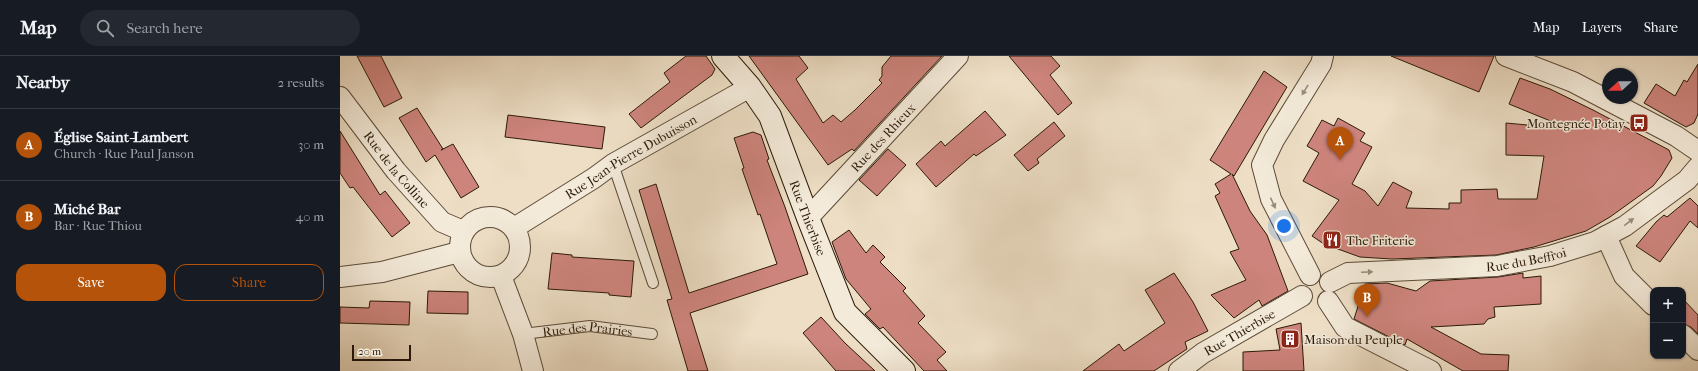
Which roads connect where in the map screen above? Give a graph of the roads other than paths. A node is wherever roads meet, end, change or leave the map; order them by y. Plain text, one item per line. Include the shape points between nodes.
1 (723, 56) edge
2 (958, 56) edge
3 (1323, 56) edge
4 (1506, 56) edge
5 (750, 87) junction
6 (340, 97) edge
7 (1695, 162) edge
8 (613, 164) junction
9 (808, 218) junction
10 (514, 228) junction
11 (463, 231) junction
12 (1606, 236) junction
13 (459, 252) junction
14 (1310, 275) junction
15 (501, 276) junction
16 (340, 277) edge
17 (1330, 282) junction
18 (653, 283) dead end
19 (1302, 296) junction
20 (1328, 301) junction
21 (1650, 302) edge
22 (523, 334) junction
23 (652, 334) dead end
24 (1686, 338) edge
25 (1698, 350) edge
26 (533, 371) edge
27 (904, 371) edge
28 (1179, 371) edge
29 (1432, 371) edge

1 - 5 street, Rue Thierbise
2 - 9 street, Rue des Rhieux
3 -> 14 street via 1321,64 1274,140 1262,165 1271,199
4 - 7 street via 1573,82 1676,136
5 - 8 street, Rue Jean-Pierre Dubuisson
5 - 9 street, Rue Thierbise via 770,116
6 - 11 street, Rue de la Colline via 396,171 442,222
12 -> 7 street, Rue du Beffroi via 1625,226
8 - 10 street, Rue Jean-Pierre Dubuisson
8 - 18 lane
9 - 27 street, Rue Thierbise via 845,312
10 - 11 street via 498,217 478,218
10 - 15 street via 521,246 516,264
11 - 13 street via 459,241
17 -> 12 street, Rue du Beffroi via 1348,273 1497,266 1550,256
12 - 21 street via 1624,276
13 - 15 street via 467,268 483,277
13 - 16 street via 382,272
14 - 17 street via 1324,275
14 - 19 street via 1302,283
15 - 22 street, Rue des Prairies
17 - 20 street via 1333,292
19 - 20 street via 1312,305 1318,306
19 - 28 street, Rue Thierbise via 1203,353
20 - 29 street via 1345,327
22 - 23 lane, Rue des Prairies via 590,326
22 - 26 street, Rue des Prairies
24 - 25 street

